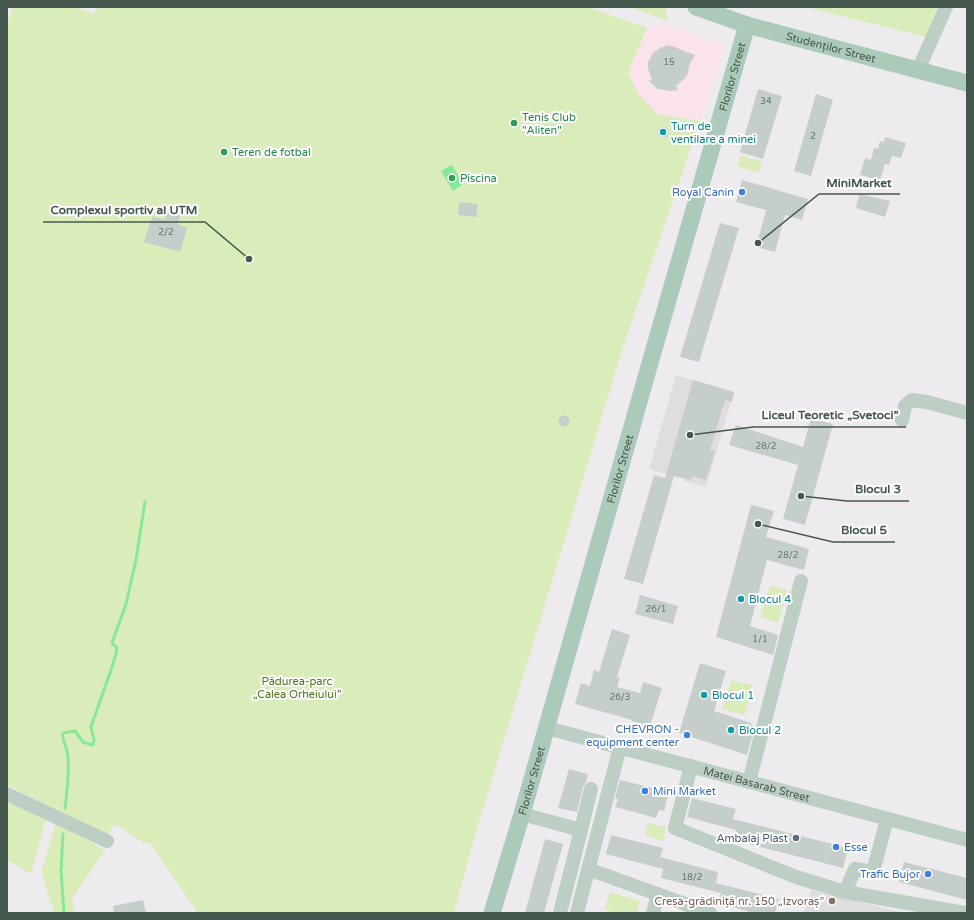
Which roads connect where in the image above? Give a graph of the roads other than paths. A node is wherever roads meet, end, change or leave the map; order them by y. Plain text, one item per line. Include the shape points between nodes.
1 (696, 7) edge
2 (946, 7) edge
3 (747, 25) junction
4 (918, 70) junction
5 (967, 83) edge
6 (967, 413) edge
7 (902, 420) dead end
8 (801, 581) dead end
9 (547, 728) junction
10 (620, 747) junction
11 (691, 766) junction
12 (749, 782) junction
13 (592, 789) dead end
14 (7, 794) edge
15 (522, 814) junction
16 (887, 819) junction
17 (581, 830) junction
18 (967, 840) edge
19 (107, 841) dead end
20 (588, 868) junction
21 (845, 892) junction
22 (658, 894) junction
23 (492, 913) edge
24 (560, 913) edge
25 (577, 913) edge
26 (653, 913) edge
27 (710, 913) edge
28 (965, 913) edge

1 - 3 main road, Studenților Street
2 - 4 street
3 - 4 main road, Studenților Street
3 - 9 main road, Florilor Street
4 - 5 main road, Studenților Street
6 - 7 street via 912,400 905,406
8 - 12 street
9 - 10 street, Matei Basarab Street
9 - 15 main road, Florilor Street
10 - 11 street, Matei Basarab Street
10 - 20 street
11 - 12 street, Matei Basarab Street
11 - 21 street via 675,828 796,876
12 - 16 street, Matei Basarab Street
13 - 17 street
14 - 19 street
15 - 17 street
15 - 23 main road, Florilor Street
16 - 18 street, Matei Basarab Street
16 - 21 street via 873,872 855,869
17 - 24 street
20 - 22 street
20 - 25 street
21 - 28 street
22 - 26 street
22 - 27 street

